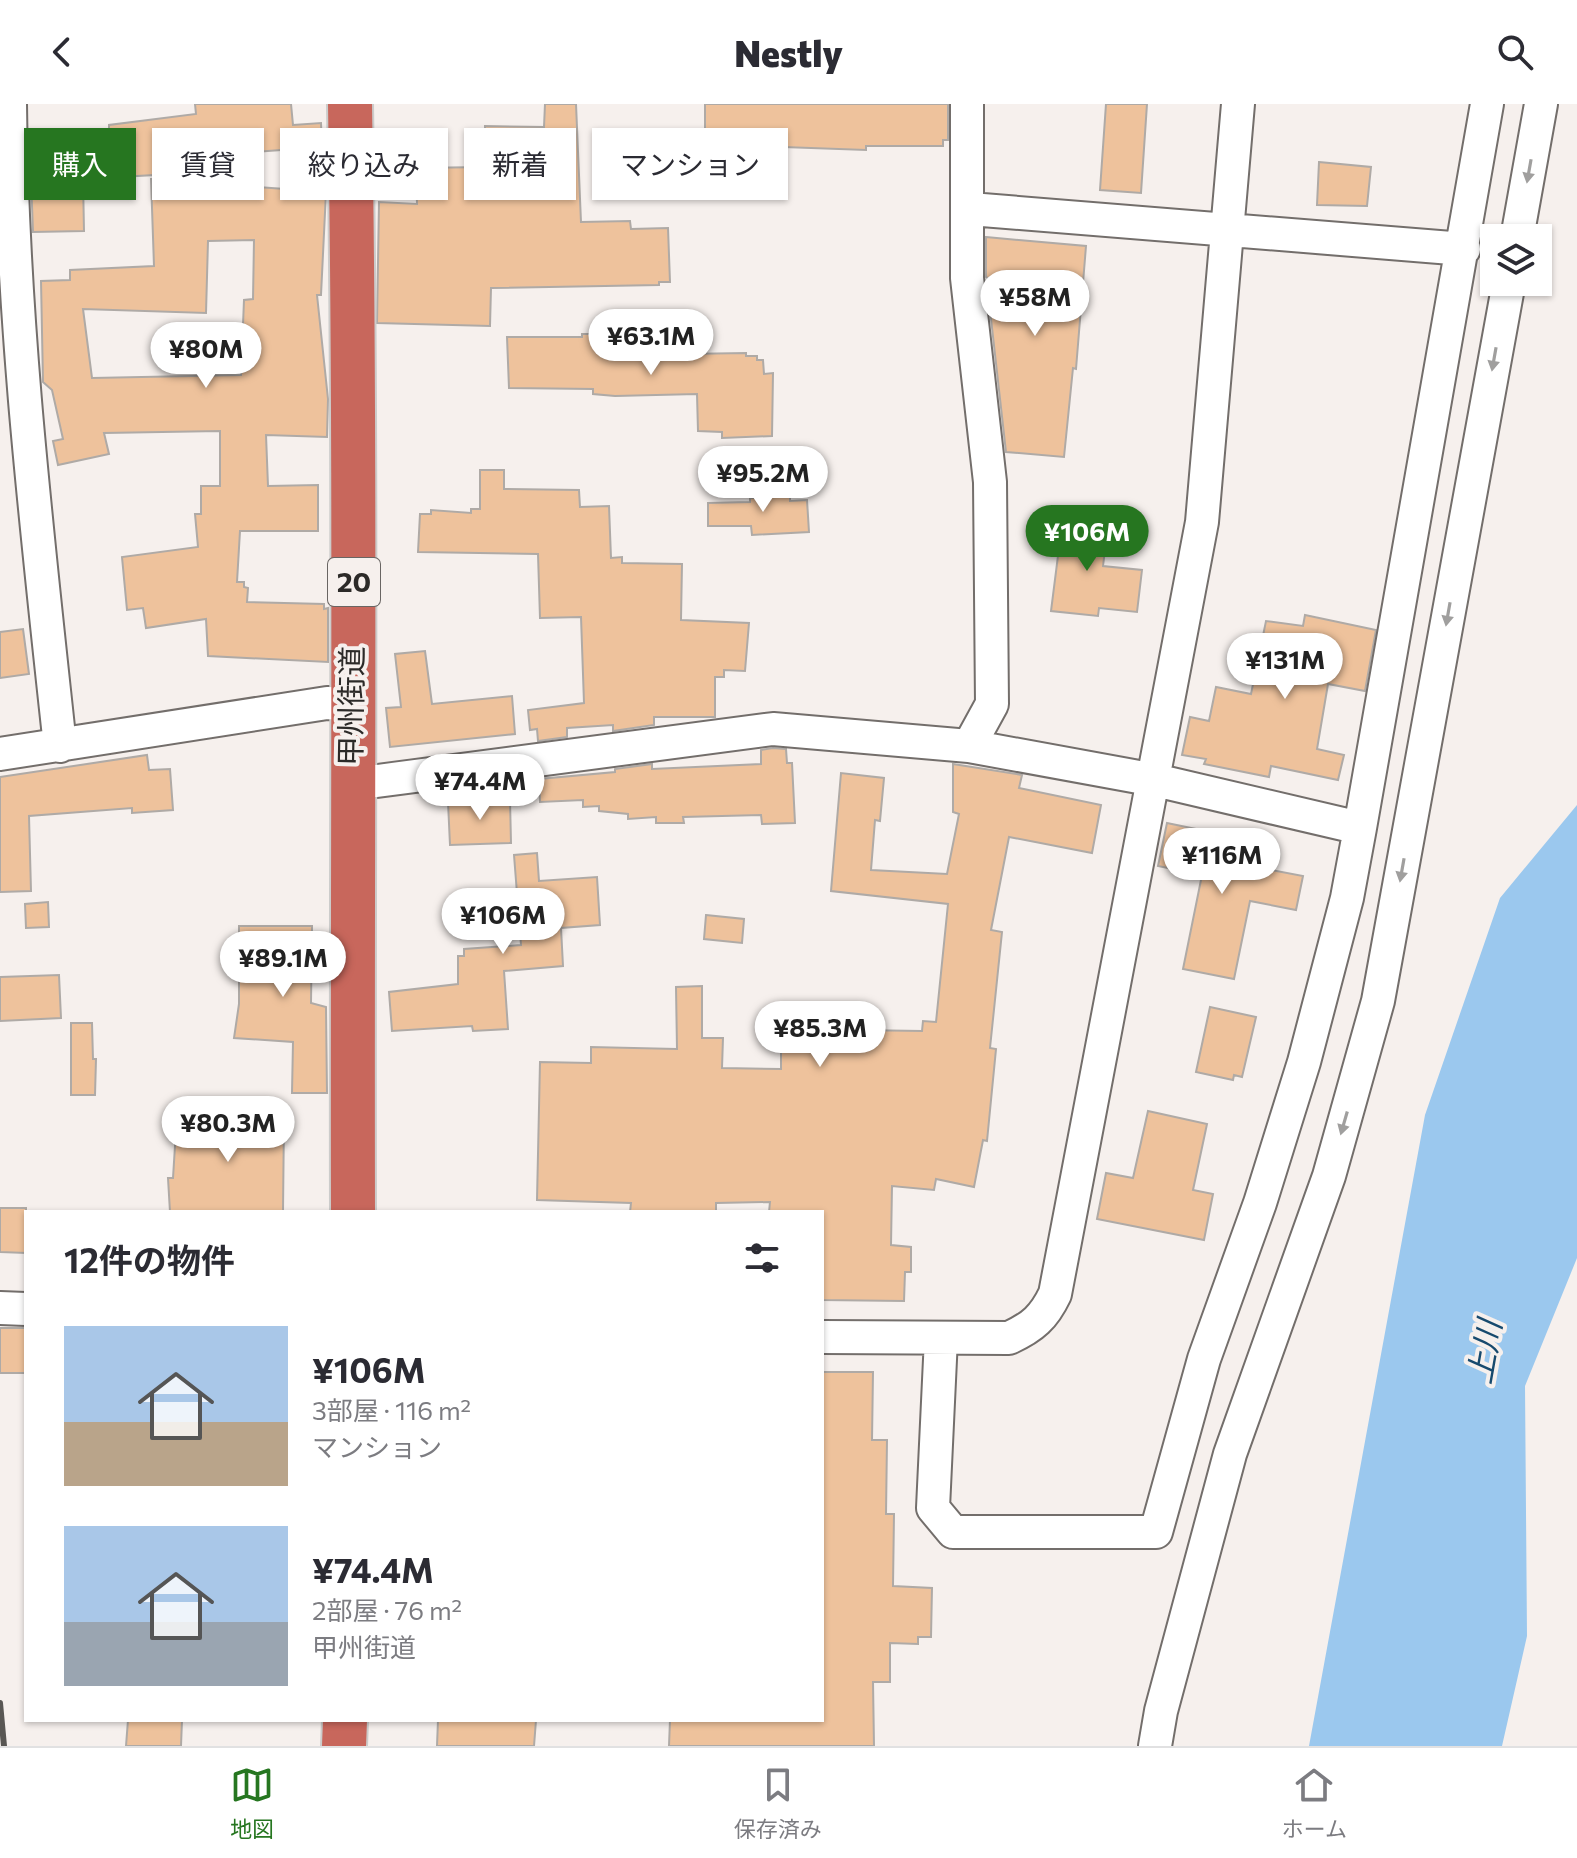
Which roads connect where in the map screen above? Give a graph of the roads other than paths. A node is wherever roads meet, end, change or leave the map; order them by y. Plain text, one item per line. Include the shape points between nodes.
1 (10, 104) edge
2 (350, 104) edge
3 (967, 104) edge
4 (1238, 104) edge
5 (1487, 104) edge
6 (1541, 104) edge
7 (970, 209) junction
8 (5, 220) edge
9 (1520, 224) edge
10 (1228, 232) junction
11 (1464, 249) junction
12 (1506, 296) edge
13 (351, 704) junction
14 (60, 746) junction
15 (969, 746) junction
16 (0, 754) edge
17 (1155, 780) junction
18 (351, 781) junction
19 (1360, 828) junction
20 (353, 1210) edge
21 (0, 1308) edge
22 (24, 1309) edge
23 (824, 1337) edge
24 (941, 1338) junction
25 (345, 1722) edge
26 (344, 1746) edge
27 (1155, 1746) edge

1 - 8 street
2 - 13 highway, 甲州街道 / 20 via 356,405
3 - 7 street
4 - 10 street
5 - 11 street
6 -> 9 street
7 - 10 street
7 - 15 street via 967,278 990,482 992,704
8 - 14 street
10 - 11 street
10 - 17 street via 1202,522
11 - 19 street
12 -> 27 street via 1378,1001 1329,1176 1230,1454
13 - 14 street via 327,703
13 - 18 highway, 甲州街道 / 20
14 - 16 street
15 - 17 street
15 - 18 street via 773,729
17 - 19 street
17 - 24 street via 1055,1294 1033,1327 1009,1338
18 - 20 highway, 甲州街道 / 20
19 - 24 street via 1304,1062 1204,1359 1156,1532 953,1532 933,1508
21 - 22 street
23 - 24 street
25 - 26 highway

